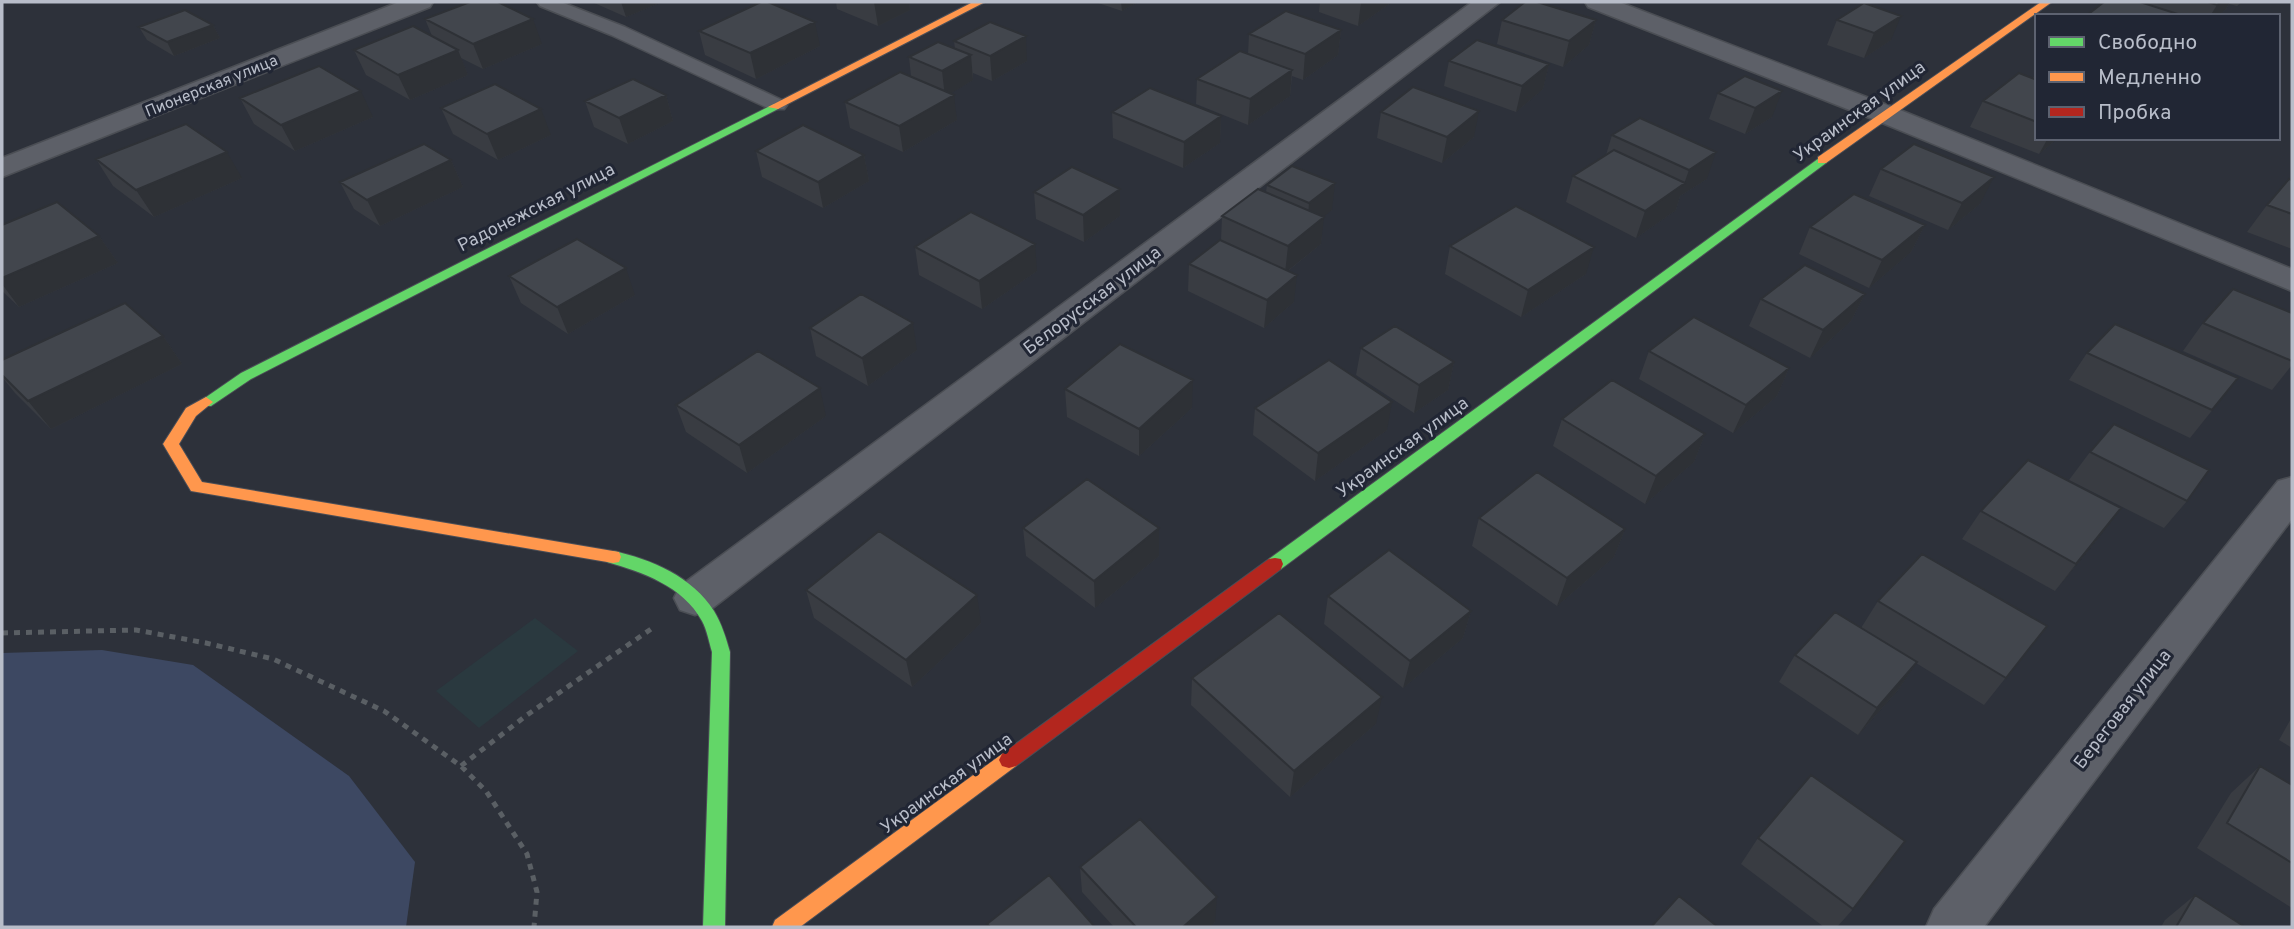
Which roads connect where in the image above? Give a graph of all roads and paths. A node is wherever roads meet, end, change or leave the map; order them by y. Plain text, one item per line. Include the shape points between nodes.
1 (421, 2) edge
2 (546, 2) edge
3 (980, 2) edge
4 (1488, 2) edge
5 (1597, 2) edge
6 (2047, 2) edge
7 (777, 105) junction
8 (1885, 114) junction
9 (2, 168) edge
10 (2292, 281) edge
11 (2292, 491) edge
12 (695, 598) junction
13 (2, 633) edge
14 (461, 766) junction
15 (534, 927) edge
16 (714, 927) edge
17 (783, 927) edge
18 (1952, 927) edge

1 - 9 street, Пионерская улица
2 - 7 lane
3 - 7 street, Радонежская улица
4 - 12 street, Белорусская улица
5 - 8 street
6 - 8 street, Украинская улица
7 - 12 street, Радонежская улица via 246,376 191,412 171,444 197,487 619,558 660,575
8 - 10 street
8 - 17 street, Украинская улица
11 - 18 street, Береговая улица
12 - 14 path
12 - 16 street via 709,617 721,652
13 - 14 path via 136,630 273,659 384,711
14 - 15 path via 486,792 527,854 537,892

